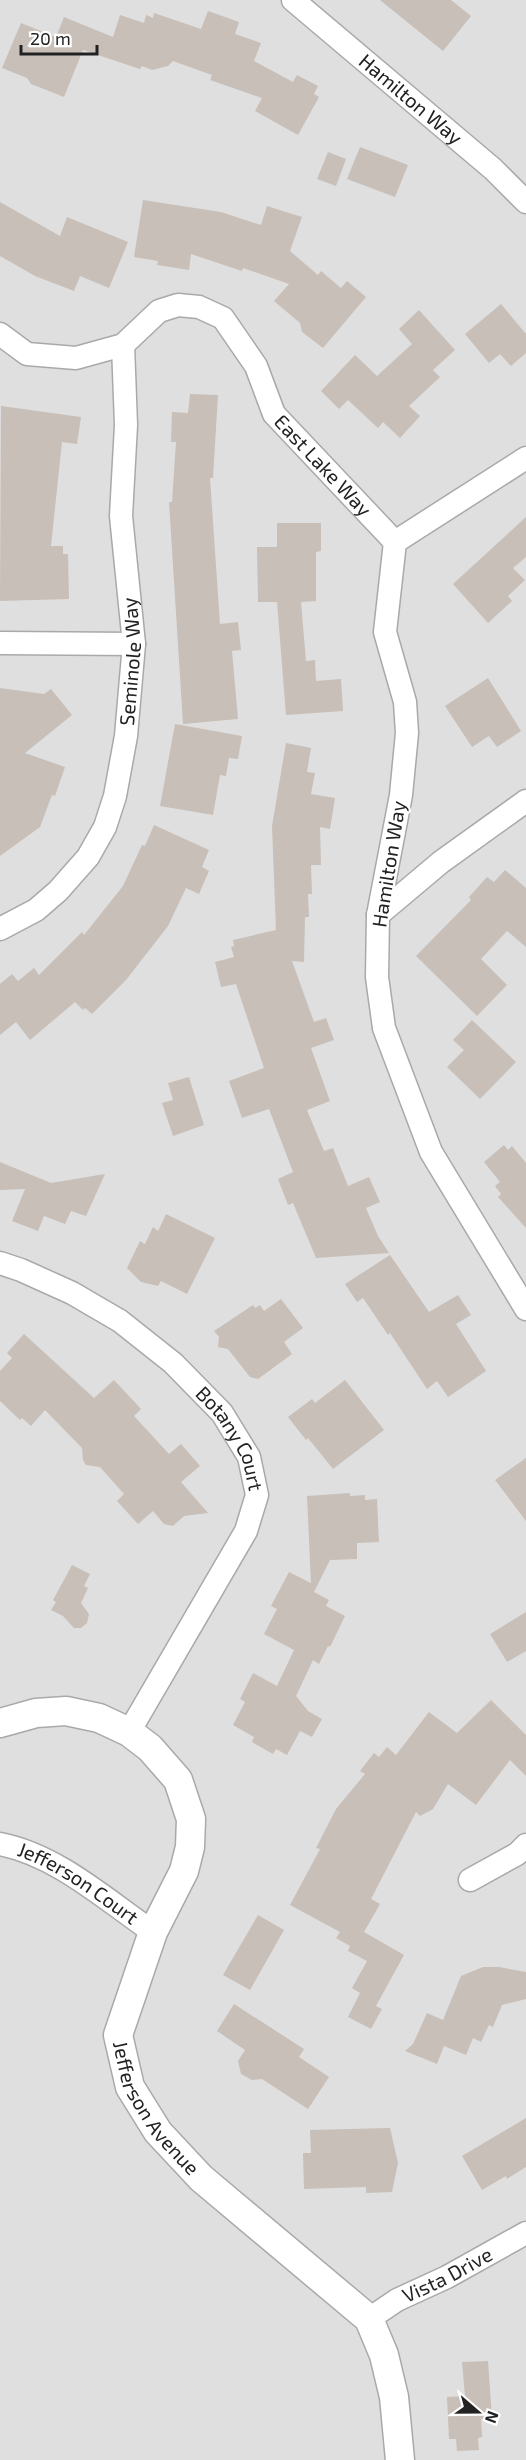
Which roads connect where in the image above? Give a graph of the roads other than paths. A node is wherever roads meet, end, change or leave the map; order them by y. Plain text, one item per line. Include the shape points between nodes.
1 (293, 0) edge
2 (526, 202) edge
3 (0, 334) edge
4 (123, 345) junction
5 (526, 458) edge
6 (395, 542) junction
7 (0, 643) edge
8 (134, 644) junction
9 (526, 801) edge
10 (378, 915) junction
11 (0, 929) edge
12 (0, 1263) edge
13 (526, 1309) edge
14 (0, 1723) edge
15 (129, 1732) junction
16 (0, 1844) edge
17 (526, 1845) edge
18 (470, 1880) dead end
19 (153, 1932) junction
20 (526, 2234) edge
21 (369, 2319) junction
22 (400, 2460) edge

1 - 2 street, Hamilton Way via 493,169
3 - 4 street, East Lake Way via 27,354 76,358
4 - 6 street, East Lake Way via 159,311 178,305 199,307 222,318 256,366 274,414
4 - 8 street, Seminole Way via 126,425 121,516
5 - 6 street
6 - 10 street, Hamilton Way via 385,632 405,702 407,733 401,795
7 - 8 street
8 - 11 street, Seminole Way via 126,736 105,827 88,857 58,891 36,910
9 - 10 street via 441,862
10 - 13 street, Hamilton Way via 377,977 384,1028 431,1152
12 - 15 street, Botany Court via 72,1293 120,1321 173,1363 222,1413 249,1457 257,1495 246,1531
14 - 15 street, Jefferson Avenue via 36,1713 66,1711 99,1718
15 - 19 street, Jefferson Avenue via 150,1748 178,1780 191,1819 184,1870
16 - 19 street, Jefferson Court via 17,1848 71,1875
17 - 18 street
19 - 21 street, Jefferson Avenue via 118,2035 130,2087 158,2132 201,2178
20 - 21 street, Vista Drive via 397,2300
21 - 22 street, Jefferson Avenue via 384,2355 394,2397

